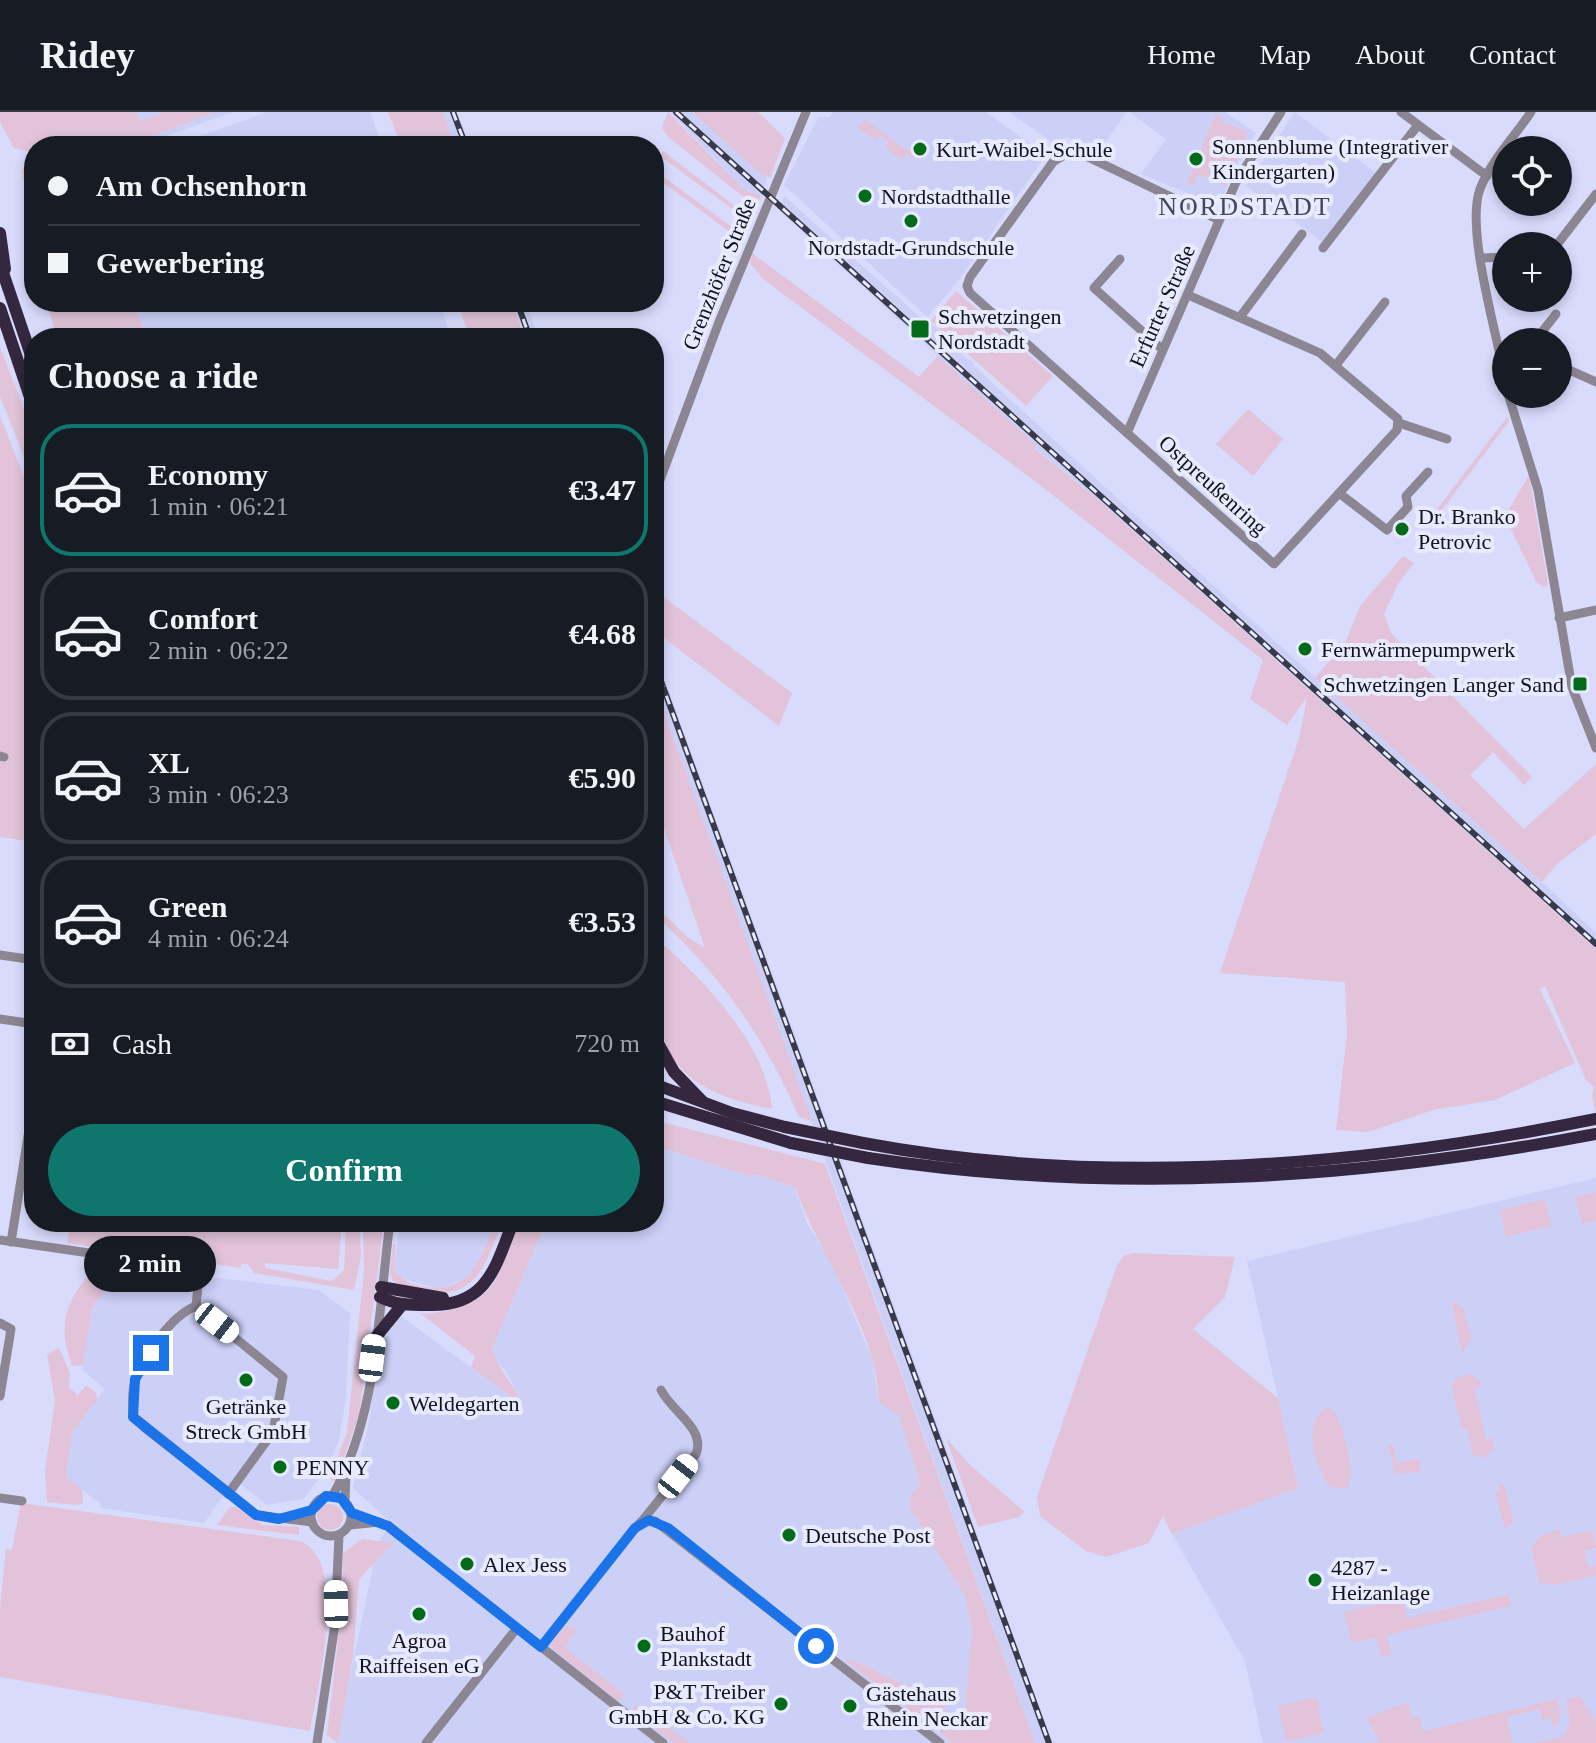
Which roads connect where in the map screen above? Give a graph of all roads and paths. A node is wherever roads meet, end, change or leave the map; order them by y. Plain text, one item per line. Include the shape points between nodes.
1 (806, 112) edge
2 (1281, 112) edge
3 (1401, 112) edge
4 (1531, 112) edge
5 (1418, 125) junction
6 (1487, 176) junction
7 (1596, 194) edge
8 (1219, 220) junction
9 (1567, 232) edge
10 (0, 233) edge
11 (1302, 234) dead end
12 (1323, 248) dead end
13 (1482, 258) junction
14 (1492, 258) edge
15 (1120, 259) dead end
16 (0, 264) edge
17 (6, 280) junction
18 (1188, 295) junction
19 (1385, 302) dead end
20 (0, 308) edge
21 (1556, 314) dead end
22 (1240, 317) junction
23 (1495, 328) edge
24 (1545, 328) edge
25 (24, 334) edge
26 (1162, 349) junction
27 (1336, 365) junction
28 (1572, 371) edge
29 (24, 379) edge
30 (1596, 382) edge
31 (1512, 408) edge
32 (1399, 423) junction
33 (1127, 433) junction
34 (1447, 439) dead end
35 (664, 469) edge
36 (1428, 472) dead end
37 (1339, 493) junction
38 (1596, 610) edge
39 (1559, 618) junction
40 (1596, 748) edge
41 (0, 955) edge
42 (24, 959) edge
43 (0, 1019) edge
44 (24, 1023) edge
45 (664, 1054) edge
46 (664, 1088) edge
47 (704, 1103) junction
48 (664, 1105) edge
49 (1596, 1119) edge
50 (1596, 1134) edge
51 (24, 1161) edge
52 (389, 1232) edge
53 (506, 1232) edge
54 (508, 1232) edge
55 (0, 1240) edge
56 (11, 1242) junction
57 (380, 1292) junction
58 (402, 1305) junction
59 (196, 1306) junction
60 (0, 1323) edge
61 (375, 1338) junction
62 (661, 1390) dead end
63 (0, 1396) edge
64 (346, 1473) junction
65 (228, 1494) junction
66 (333, 1495) junction
67 (0, 1498) edge
68 (345, 1500) junction
69 (22, 1501) dead end
70 (312, 1510) junction
71 (352, 1513) junction
72 (279, 1519) junction
73 (642, 1521) junction
74 (312, 1522) junction
75 (379, 1522) junction
76 (350, 1525) junction
77 (339, 1535) junction
78 (327, 1536) junction
79 (335, 1565) junction
80 (517, 1628) junction
81 (541, 1647) junction
82 (317, 1743) edge
83 (426, 1743) edge
84 (663, 1743) edge
85 (940, 1743) edge

1 - 35 street, Grenzhöfer Straße
2 - 8 street, Erfurter Straße via 1248,159
3 - 5 street
4 - 6 street
5 - 6 street
5 - 12 street
6 - 13 street via 1476,205
7 - 9 street
8 - 18 street, Erfurter Straße
8 - 33 street via 1088,157 1068,153 1053,162 968,280 970,293
10 - 17 highway
11 - 22 street
13 - 14 street
13 - 23 street
15 - 26 street via 1094,288
16 - 17 highway
17 - 25 highway
18 - 22 street
18 - 26 street, Erfurter Straße
19 - 27 street
20 - 29 highway
21 - 24 street
22 - 27 street
26 - 33 street, Erfurter Straße
27 - 32 street
28 - 30 street
31 - 39 street via 1538,490
32 - 34 street
32 - 37 street, Ostpreußenring
33 - 37 street, Ostpreußenring via 1274,564
36 - 37 street via 1406,496 1408,507 1387,530
38 - 39 street
39 - 40 street via 1572,687
41 - 42 street
43 - 44 street
45 - 47 highway
46 - 47 highway
47 - 49 highway, bridge via 863,1143 1011,1160 1205,1166 1403,1151
48 - 50 highway, bridge via 791,1143 868,1158 1057,1177 1253,1178 1431,1162
51 - 56 street
52 - 57 street
53 - 57 highway via 485,1275 467,1292 440,1298
54 - 58 highway via 495,1268 477,1292 455,1304
55 - 56 street
56 - 59 street via 185,1267 199,1276
57 - 58 highway
57 - 61 street
58 - 61 highway
59 - 65 street via 283,1377 273,1432
59 - 65 street via 184,1311 135,1379 133,1417
60 - 63 street via 11,1329
61 - 64 street via 361,1431
62 - 73 street via 671,1409 698,1433 700,1443
64 - 66 street
64 - 68 street
65 - 72 street via 256,1515
66 - 68 street
66 - 70 street via 320,1499
67 - 69 street
68 - 71 street
70 - 72 street
70 - 74 street
71 - 75 street
71 - 76 street
72 - 74 street
73 - 81 street
73 - 85 street via 668,1528
74 - 78 street
75 - 76 street
75 - 80 street
76 - 77 street
77 - 78 street
77 - 79 street
78 - 79 street
79 - 82 street via 335,1624
80 - 81 street
80 - 83 street
81 - 84 street

